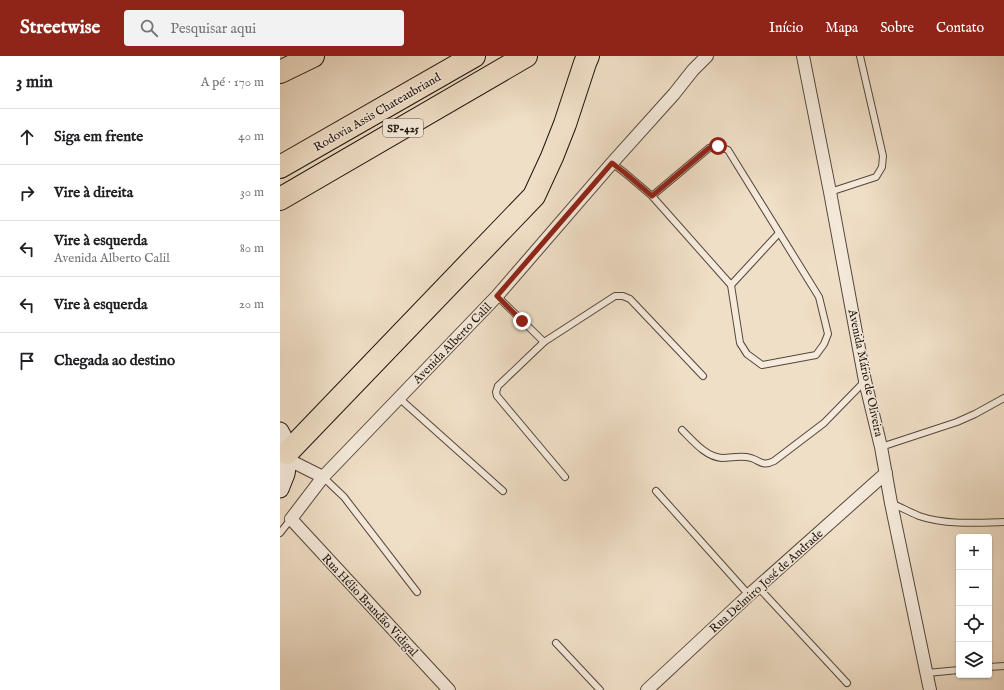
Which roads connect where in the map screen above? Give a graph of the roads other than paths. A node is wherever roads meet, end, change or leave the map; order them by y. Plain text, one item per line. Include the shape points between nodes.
1 (313, 56) edge
2 (474, 56) edge
3 (526, 56) edge
4 (588, 56) edge
5 (707, 56) edge
6 (803, 56) edge
7 (860, 56) edge
8 (280, 72) edge
9 (612, 163) junction
10 (280, 167) edge
11 (830, 192) junction
12 (652, 196) junction
13 (280, 199) edge
14 (779, 233) junction
15 (731, 285) junction
16 (497, 296) junction
17 (544, 342) junction
18 (703, 376) dead end
19 (865, 381) junction
20 (399, 398) junction
21 (1004, 398) edge
22 (682, 430) dead end
23 (280, 431) edge
24 (881, 447) junction
25 (287, 456) junction
26 (886, 472) junction
27 (323, 477) junction
28 (565, 477) dead end
29 (280, 489) edge
30 (503, 491) dead end
31 (656, 491) dead end
32 (891, 503) junction
33 (291, 519) junction
34 (1004, 522) edge
35 (280, 533) edge
36 (758, 587) junction
37 (417, 592) dead end
38 (748, 595) junction
39 (556, 643) dead end
40 (1004, 666) edge
41 (992, 667) edge
42 (956, 670) edge
43 (927, 673) junction
44 (847, 683) dead end
45 (449, 690) edge
46 (600, 690) edge
47 (647, 690) edge
48 (930, 690) edge

1 - 8 highway
2 - 10 highway, Rodovia Assis Chateaubriand / SP-425
3 - 13 highway, SP-425
4 - 25 highway via 555,151 534,196
5 - 9 street, Avenida Alberto Calil
6 - 11 street, Avenida Mário de Oliveira
7 - 11 lane via 883,156 882,167 876,177
9 - 12 lane
9 - 16 street, Avenida Alberto Calil
11 - 19 street, Avenida Mário de Oliveira
12 - 14 lane via 709,148 718,146 728,150
12 - 15 lane
14 - 15 lane
14 - 15 lane via 819,298 828,334 816,355 762,364 747,354 740,344
16 - 17 lane
16 - 20 street, Avenida Alberto Calil
17 - 18 lane via 615,296 623,296 630,299
17 - 28 lane via 498,386 496,392
19 - 22 lane via 824,423 769,464 751,458 714,457
19 - 24 street, Avenida Mário de Oliveira
20 - 27 street, Avenida Alberto Calil
20 - 30 lane
21 - 24 lane via 957,422
23 - 25 main road
24 - 26 street, Avenida Mário de Oliveira
25 - 27 street
25 - 29 main road via 286,473
26 - 32 street, Avenida Mário de Oliveira
26 - 36 street, Rua Delmiro José de Andrade
27 - 33 street, Avenida Alberto Calil
27 - 37 lane via 344,496
31 - 38 lane
32 - 34 lane via 919,516 936,520
32 - 43 street, Avenida Mário de Oliveira
33 - 35 lane
33 - 45 street, Rua Hélio Brandão Vidigal
36 - 38 street, Rua Delmiro José de Andrade
36 - 44 lane
38 - 47 street, Rua Delmiro José de Andrade
39 - 46 lane
40 - 41 lane
42 - 43 lane
43 - 48 street, Avenida Mário de Oliveira

